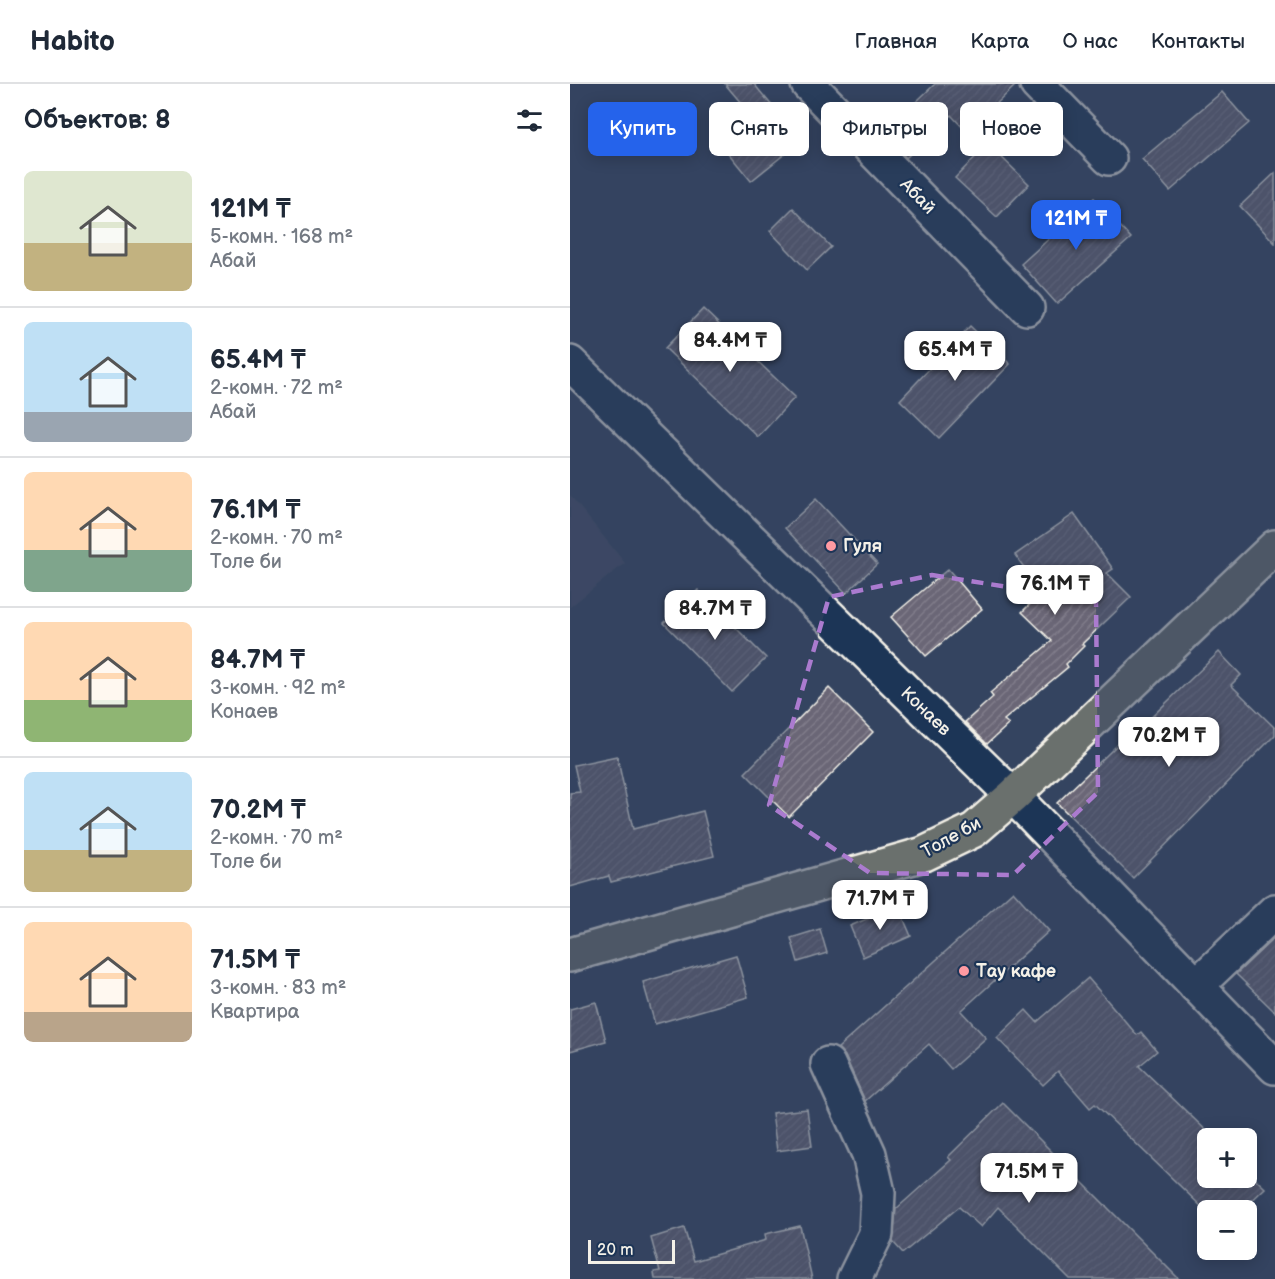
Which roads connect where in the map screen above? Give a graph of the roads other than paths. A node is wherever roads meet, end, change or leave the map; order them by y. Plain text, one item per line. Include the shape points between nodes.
1 (808, 84) edge
2 (1037, 84) edge
3 (1109, 158) dead end
4 (1027, 308) dead end
5 (570, 363) edge
6 (1275, 547) edge
7 (1012, 796) junction
8 (1275, 911) edge
9 (570, 955) edge
10 (1196, 986) junction
11 (828, 1064) dead end
12 (1275, 1067) edge
13 (854, 1279) edge

1 - 4 street, Абай
2 - 3 street
5 - 7 street, Конаев
6 - 7 main road, Толе би
7 - 9 main road, Толе би via 974,830 924,854
7 - 10 street, Конаев
8 - 10 street
10 - 12 street, Конаев
11 - 13 street via 869,1154 878,1194 876,1234

